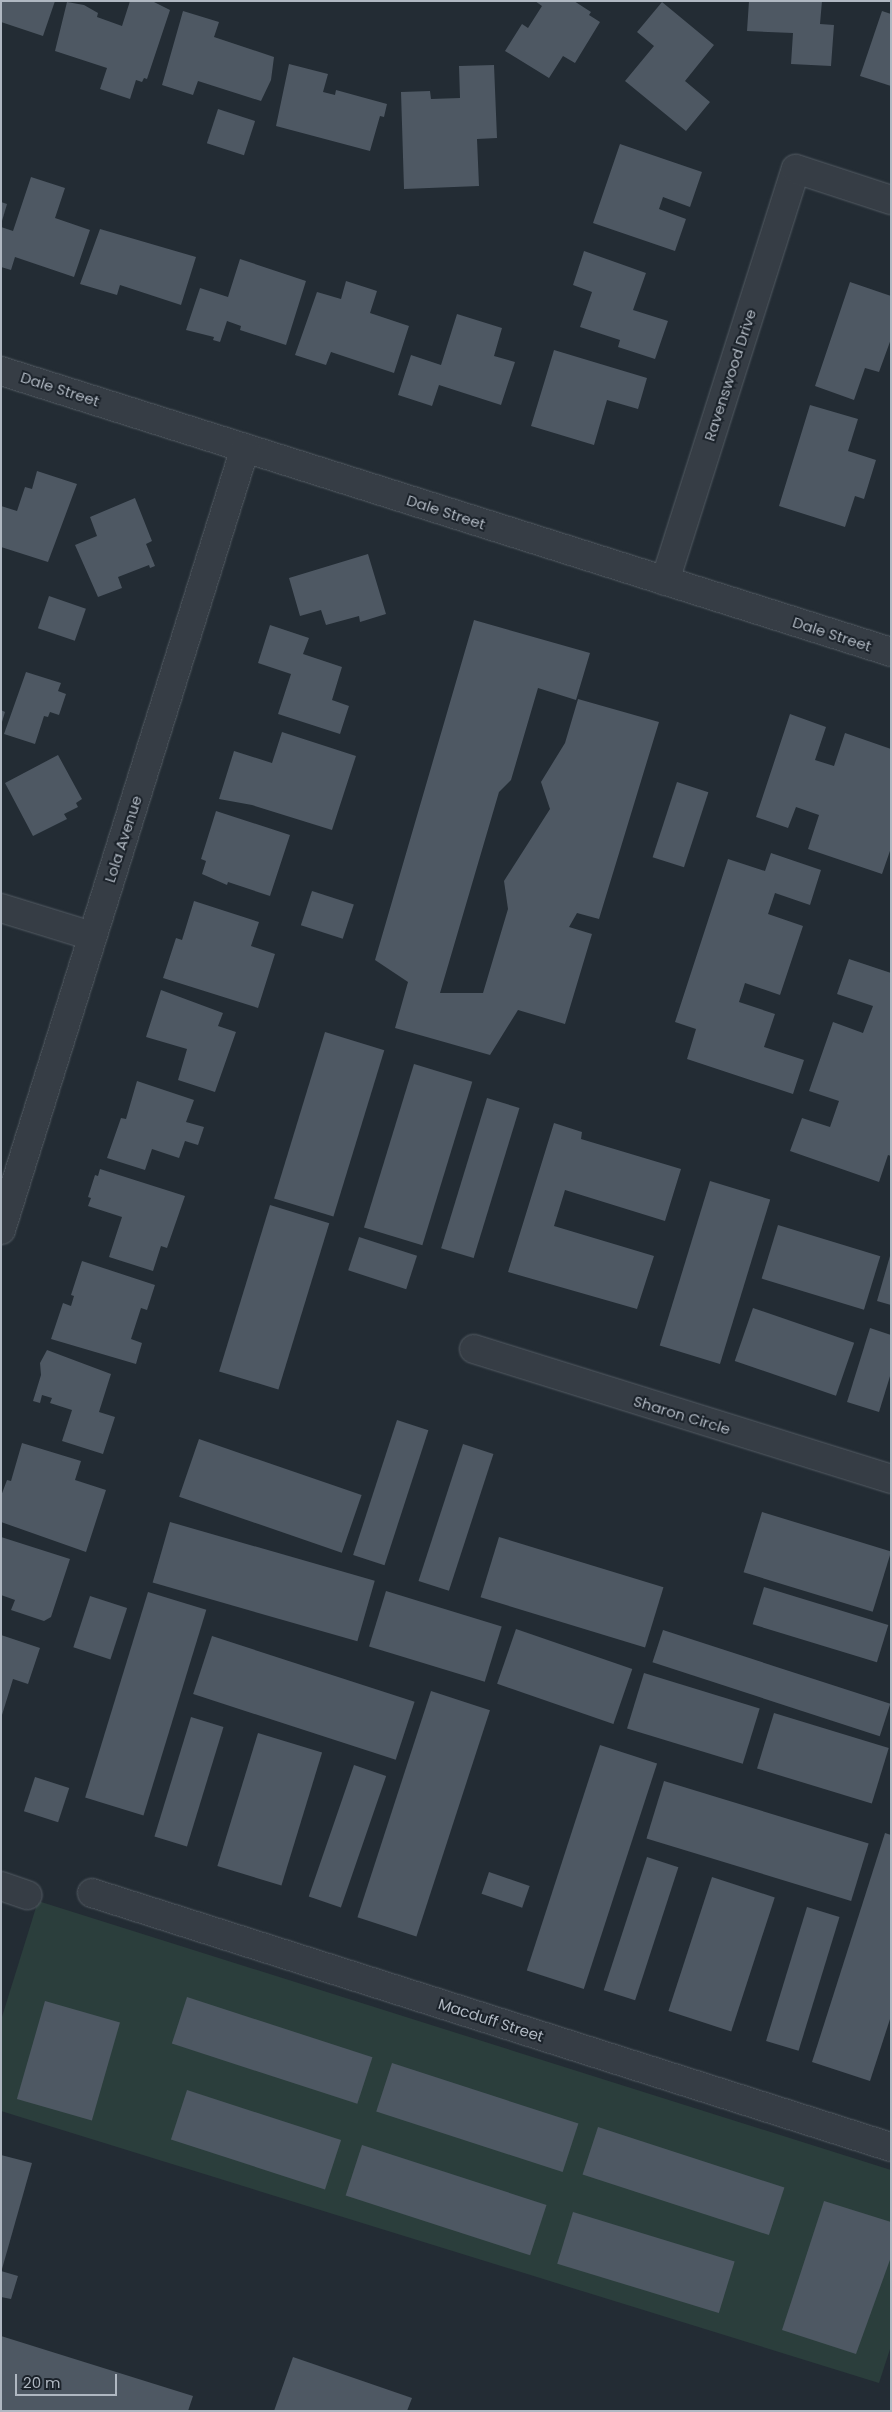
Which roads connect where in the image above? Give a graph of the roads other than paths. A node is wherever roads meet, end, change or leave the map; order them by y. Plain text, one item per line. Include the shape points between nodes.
1 (891, 200) edge
2 (1, 371) edge
3 (245, 448) junction
4 (665, 581) junction
5 (891, 652) edge
6 (1, 908) edge
7 (92, 936) junction
8 (1, 1230) edge
9 (474, 1349) dead end
10 (891, 1480) edge
11 (1, 1886) edge
12 (92, 1893) dead end
13 (27, 1895) dead end
14 (891, 2147) edge

1 - 4 street, Ravenswood Drive via 796,169
2 - 3 street, Dale Street
3 - 4 street, Dale Street
3 - 7 street, Lola Avenue
4 - 5 street, Dale Street
6 - 7 street
7 - 8 street, Lola Avenue
9 - 10 street, Sharon Circle
11 - 13 street
12 - 14 street, Macduff Street

